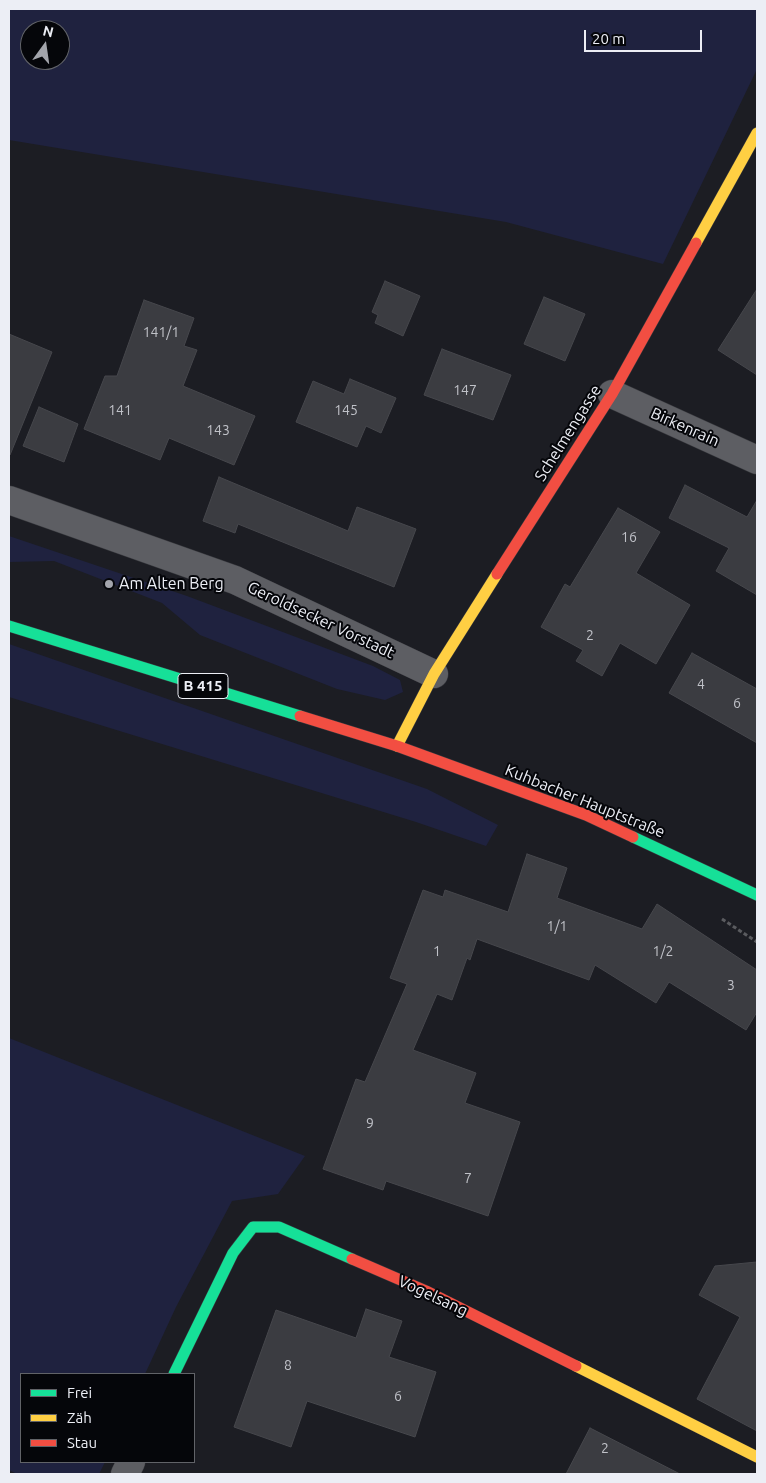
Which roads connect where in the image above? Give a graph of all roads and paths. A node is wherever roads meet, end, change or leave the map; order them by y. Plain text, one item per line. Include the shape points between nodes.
1 (757, 133) edge
2 (612, 394) junction
3 (757, 460) edge
4 (9, 500) edge
5 (9, 626) edge
6 (434, 674) junction
7 (398, 746) junction
8 (757, 895) edge
9 (174, 1373) edge
10 (757, 1458) edge
11 (131, 1463) edge
12 (125, 1474) edge

1 - 2 street, Schelmengasse
2 - 3 street, Birkenrain
2 - 6 street, Schelmengasse
4 - 6 street, Geroldsecker Vorstadt via 235,580
5 - 7 street, B 415
6 - 7 street, Schelmengasse
7 - 8 street, Kuhbacher Hauptstraße / B 415 via 586,815
9 - 10 street, Vogelsang via 233,1253 253,1227 278,1227 426,1291
11 - 12 street

